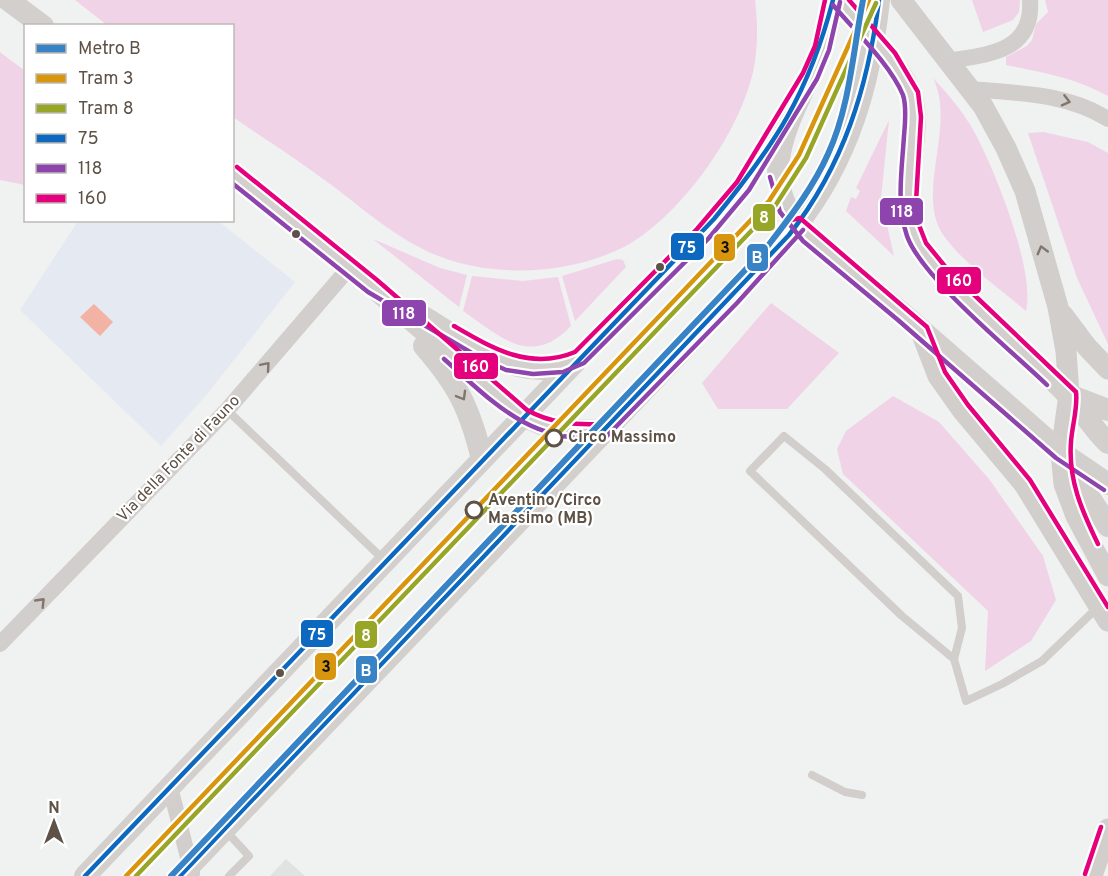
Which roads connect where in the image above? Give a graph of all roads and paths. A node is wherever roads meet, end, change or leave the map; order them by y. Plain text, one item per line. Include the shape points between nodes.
1 (8, 0) edge
2 (833, 0) edge
3 (839, 0) edge
4 (872, 0) edge
5 (879, 0) edge
6 (901, 0) edge
7 (1030, 0) edge
8 (28, 13) edge
9 (868, 33) junction
10 (947, 61) junction
11 (970, 89) junction
12 (799, 98) junction
13 (1108, 119) edge
14 (234, 175) edge
15 (780, 193) junction
16 (797, 225) junction
17 (349, 268) junction
18 (372, 286) junction
19 (1058, 307) junction
20 (921, 332) junction
21 (579, 358) junction
22 (1108, 369) edge
23 (1069, 395) junction
24 (228, 410) junction
25 (1108, 410) edge
26 (523, 417) junction
27 (557, 429) junction
28 (603, 431) junction
29 (1108, 443) edge
30 (1061, 452) junction
31 (482, 459) junction
32 (1108, 483) edge
33 (1108, 526) edge
34 (386, 562) junction
35 (1108, 576) edge
36 (1104, 613) edge
37 (0, 644) edge
38 (954, 659) junction
39 (812, 775) dead end
40 (170, 787) junction
41 (862, 795) dead end
42 (181, 827) junction
43 (1108, 829) edge
44 (224, 830) junction
45 (187, 872) edge
46 (85, 876) edge
47 (132, 876) edge
48 (229, 876) edge
49 (1092, 876) edge

1 - 8 main road
2 - 12 main road via 822,48
3 - 9 main road
4 - 9 lane
5 - 9 main road
6 - 10 street
7 - 10 street via 1026,24 1005,50
9 - 15 lane
9 - 16 main road via 862,100 819,191
9 - 23 main road via 906,83 912,101 907,188 917,241 944,276
10 - 11 street
11 -> 13 street via 1060,99
19 -> 11 street via 1019,176 995,126
12 - 15 main road via 778,157
12 - 21 main road via 753,172 720,215
14 - 17 main road
15 - 16 main road
15 - 27 lane
16 - 20 main road
16 - 28 main road
17 - 18 main road
24 -> 17 street, Via della Fonte di Fauno
18 - 21 main road via 509,363 547,368
18 - 26 main road
18 -> 31 main road via 456,387 473,420
19 - 22 street via 1086,347
19 - 23 street
20 - 30 main road
20 - 36 street via 938,376 1024,484
21 - 26 main road
23 - 25 main road
23 - 29 main road
23 - 30 street
24 - 34 lane
37 -> 24 street, Via della Fonte di Fauno
26 - 27 main road
26 - 31 main road
27 - 28 main road
27 - 42 lane
28 - 44 main road
30 - 32 main road
30 - 33 main road
30 - 35 street via 1068,499
31 - 34 main road
34 - 40 main road
36 - 38 lane via 1042,661 966,701
38 - 38 lane via 902,616 750,471 784,436 825,469 958,596 962,628
39 - 41 lane via 845,792
40 - 42 street
40 - 46 main road
42 - 45 street
42 - 47 lane
43 - 49 street
44 - 45 main road
44 - 48 lane via 249,856

